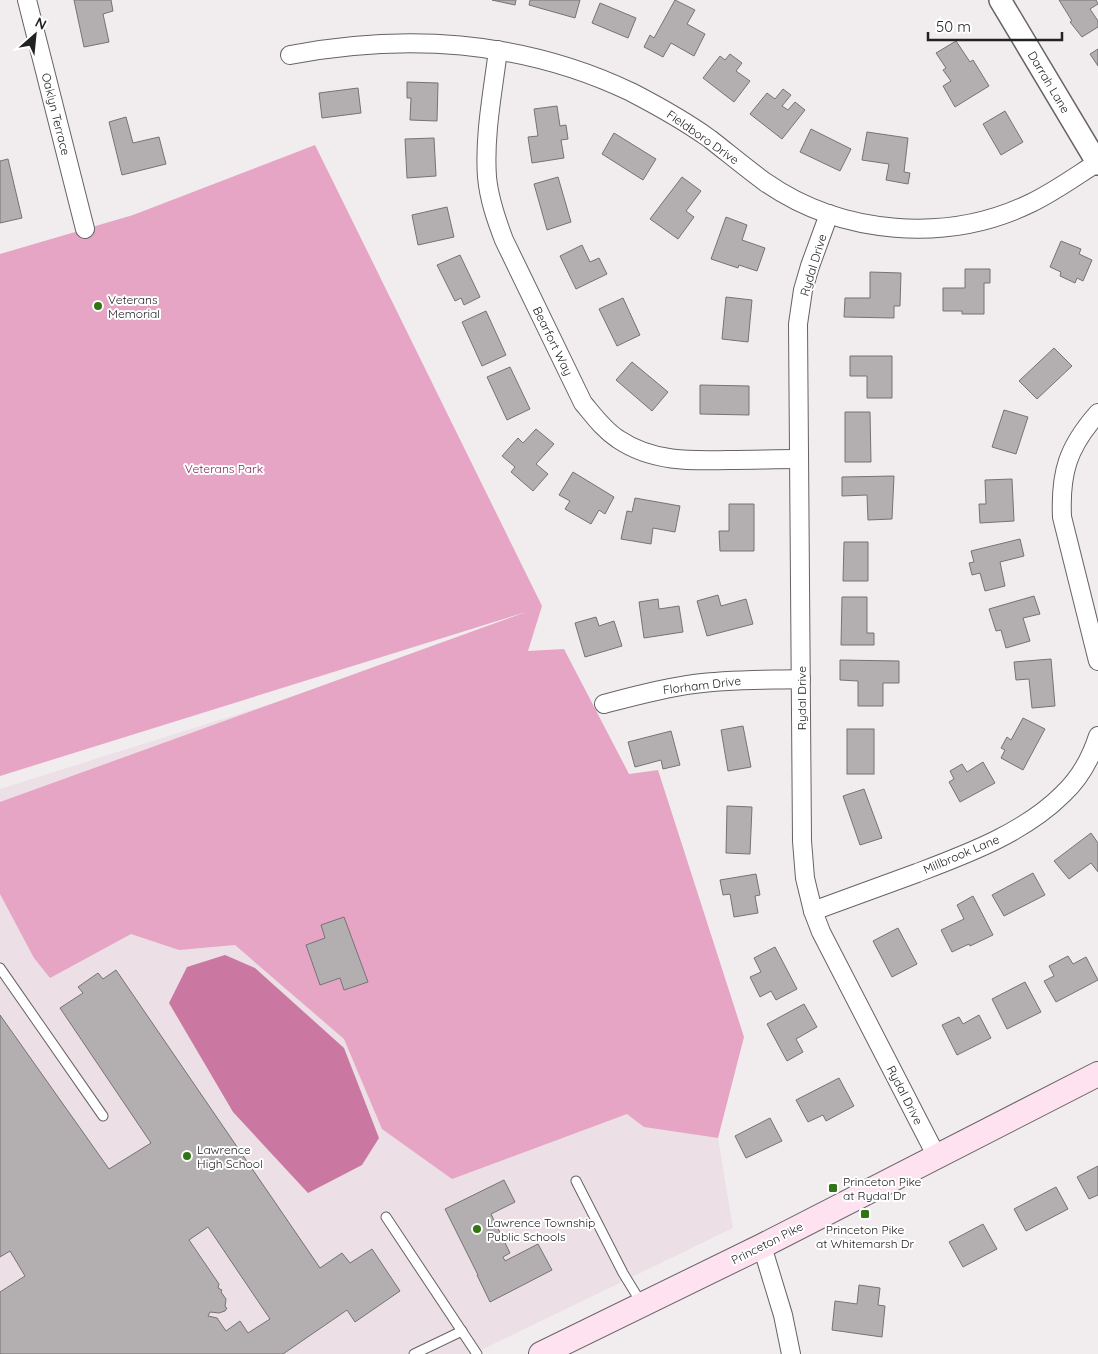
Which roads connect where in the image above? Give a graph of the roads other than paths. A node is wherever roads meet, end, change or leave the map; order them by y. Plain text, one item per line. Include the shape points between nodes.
1 (27, 0) edge
2 (1000, 0) edge
3 (498, 50) junction
4 (290, 55) dead end
5 (1098, 163) edge
6 (829, 214) junction
7 (85, 229) dead end
8 (1098, 413) edge
9 (799, 459) junction
10 (1098, 661) edge
11 (801, 679) junction
12 (604, 704) dead end
13 (1098, 736) edge
14 (813, 911) junction
15 (0, 968) edge
16 (1098, 1074) edge
17 (103, 1116) dead end
18 (937, 1156) junction
19 (576, 1181) dead end
20 (386, 1217) dead end
21 (762, 1246) junction
22 (642, 1305) junction
23 (462, 1331) junction
24 (414, 1354) edge
25 (477, 1354) edge
26 (541, 1354) edge
27 (791, 1354) edge

1 - 7 street, Oaklyn Terrace
2 - 5 street, Darrah Lane
3 - 4 street, Fieldboro Drive via 410,42 365,44
3 - 6 street, Fieldboro Drive via 588,74 630,92 708,138 765,182
3 - 9 street, Bearfort Way via 486,151 487,178 494,212 504,240 583,403 617,439 660,458 683,461
5 - 6 street, Fieldboro Drive via 1032,203 997,217 961,225 896,228 863,224
6 - 9 street, Rydal Drive via 806,282 798,324
8 - 10 street via 1071,450 1061,494 1062,517
9 - 11 street, Rydal Drive
11 - 12 street, Florham Drive via 695,684
11 - 14 street, Rydal Drive via 802,841 805,878
13 - 14 street, Millbrook Lane via 1081,774 1063,795 1004,836 970,853
14 - 18 street, Rydal Drive
15 - 17 lane
16 - 18 main road, Princeton Pike
18 - 21 main road, Princeton Pike
19 - 22 lane
20 - 23 lane
21 - 22 main road, Princeton Pike
21 - 27 street
22 - 26 main road, Princeton Pike
23 - 24 lane
23 - 25 lane

